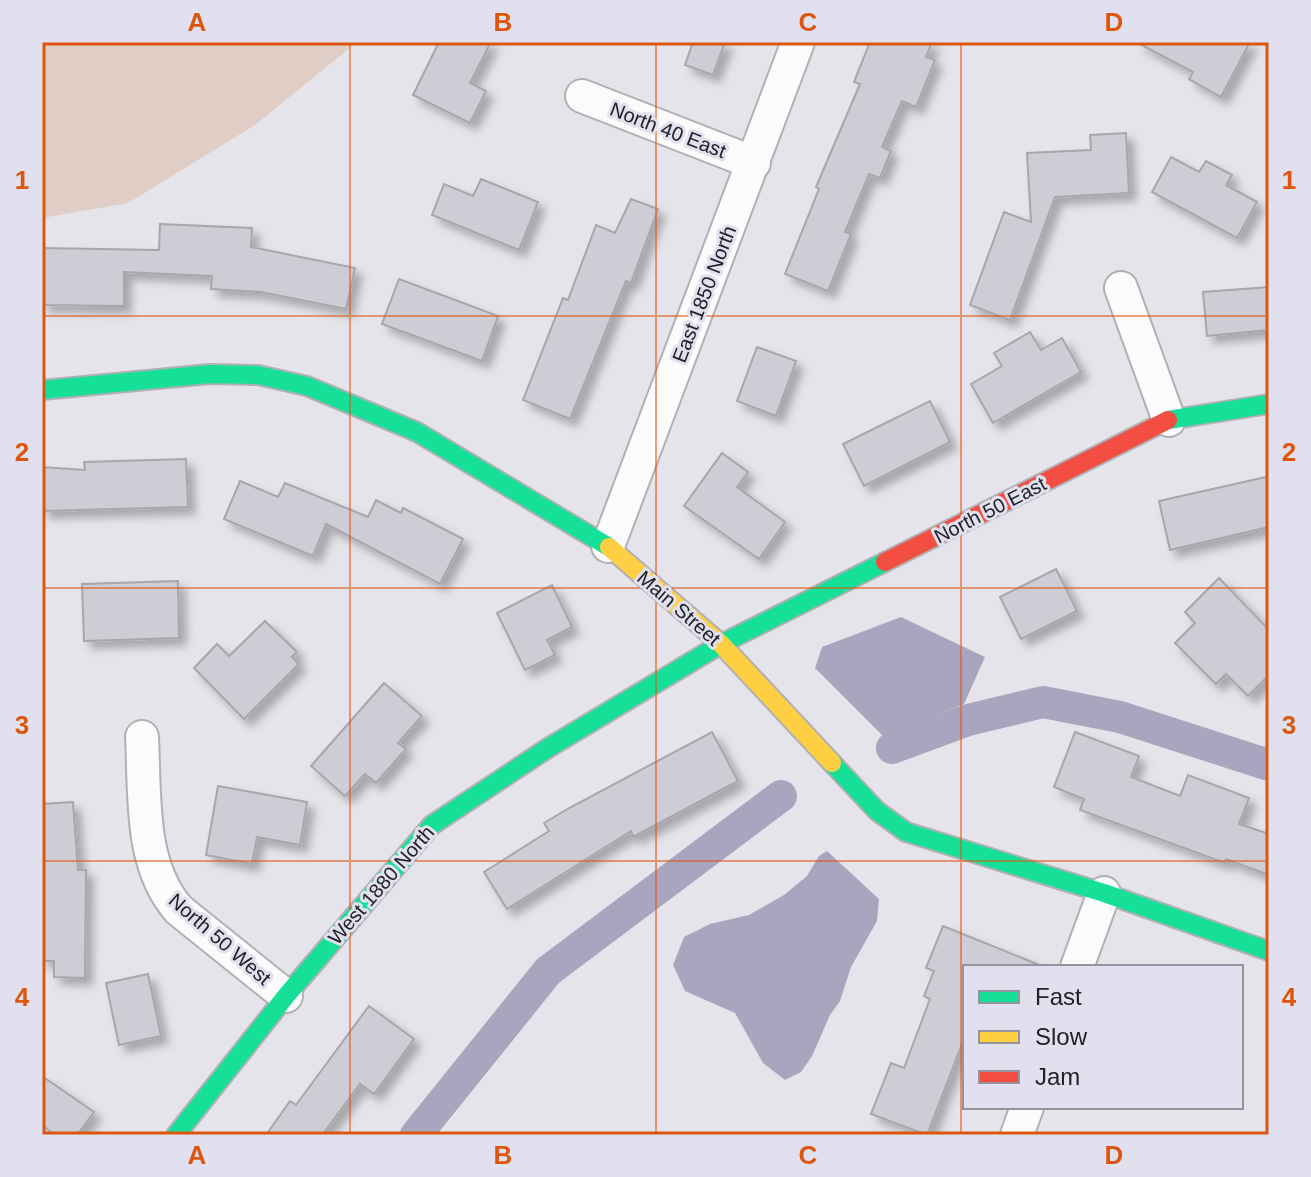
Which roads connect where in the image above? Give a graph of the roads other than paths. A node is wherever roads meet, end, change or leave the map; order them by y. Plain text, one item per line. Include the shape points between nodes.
1 (798, 42) edge
2 (582, 96) dead end
3 (754, 163) junction
4 (1121, 288) dead end
5 (42, 390) edge
6 (1269, 404) edge
7 (1169, 420) junction
8 (608, 546) junction
9 (721, 644) junction
10 (142, 737) dead end
11 (1104, 893) junction
12 (1269, 951) edge
13 (1078, 965) edge
14 (286, 996) junction
15 (1026, 1109) edge
16 (176, 1135) edge
17 (1017, 1135) edge

1 - 3 street, East 1850 North
2 - 3 street, North 40 East
3 - 8 street, East 1850 North
4 - 7 street
5 - 8 street, Main Street via 210,374 258,375 307,386 417,432
6 - 7 street, North 50 East
7 - 9 street, North 50 East
8 - 9 street, Main Street
9 - 11 street, Main Street via 877,811 906,832
9 - 14 street, West 1880 North via 432,825
10 - 14 street, North 50 West via 148,834 165,894
11 - 12 street, Main Street
11 - 13 street
14 - 16 street, West 1880 North
15 - 17 street

